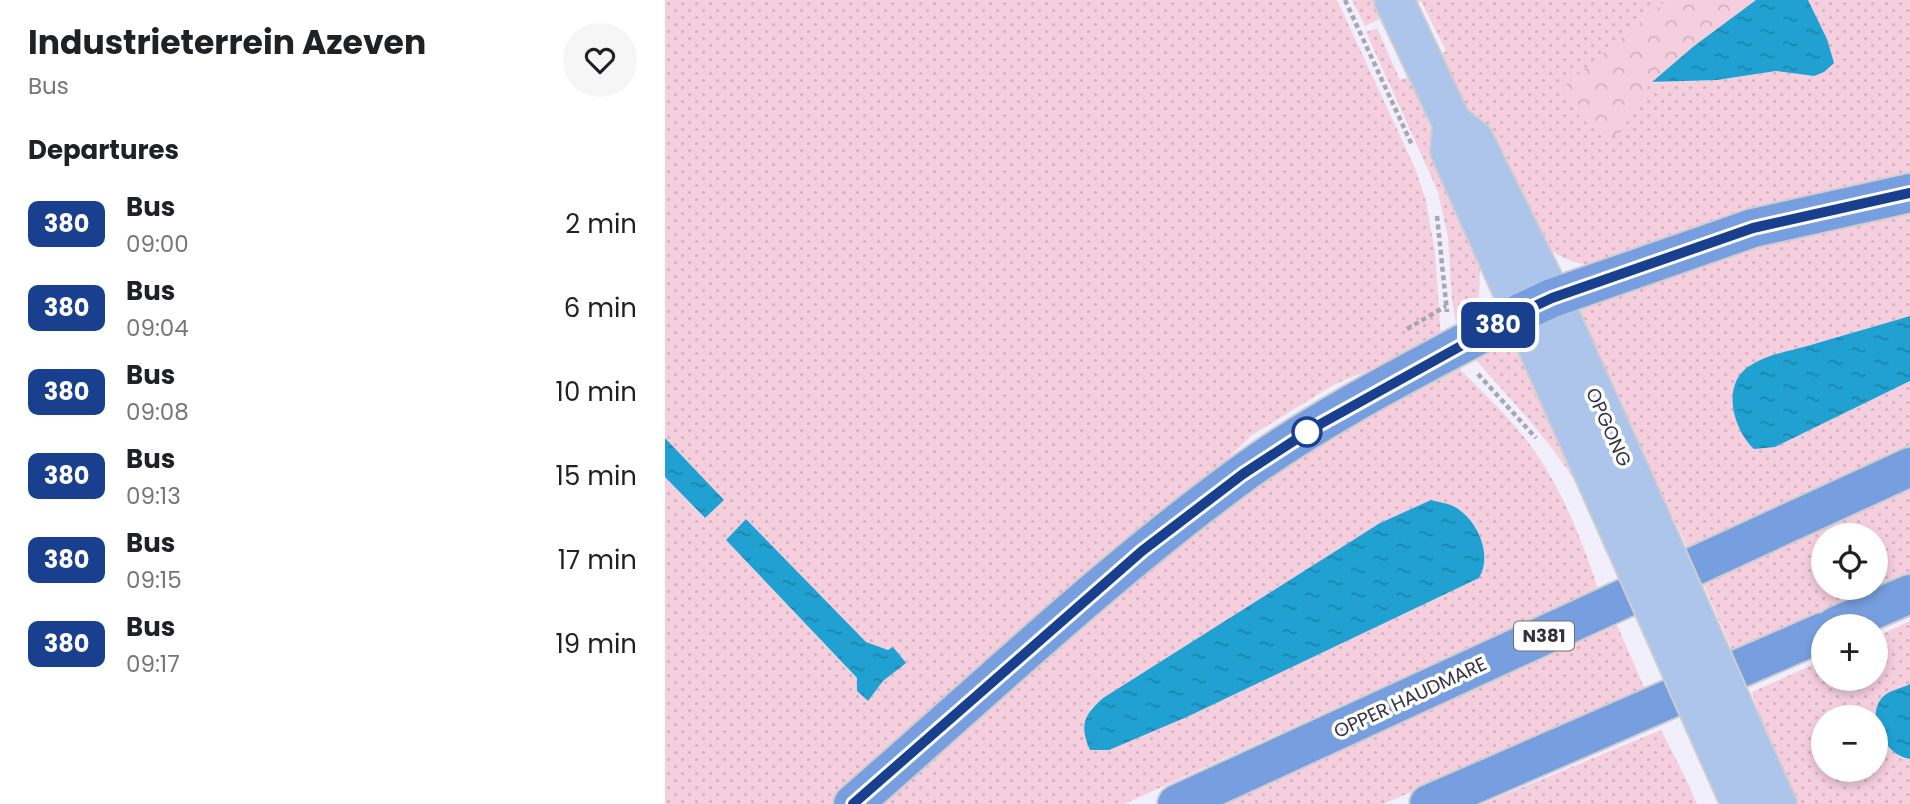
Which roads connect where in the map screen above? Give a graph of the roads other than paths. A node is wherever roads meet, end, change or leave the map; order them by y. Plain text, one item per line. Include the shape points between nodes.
1 (1394, 0) edge
2 (1910, 192) edge
3 (1537, 305) junction
4 (1910, 467) edge
5 (1910, 594) edge
6 (1864, 614) edge
7 (1811, 637) edge
8 (1734, 749) junction
9 (853, 804) edge
10 (1177, 804) edge
11 (1429, 804) edge
12 (1741, 804) edge
13 (1777, 804) edge

1 - 3 main road, OPGONG via 1452,123 1474,140
2 - 3 highway via 1753,228
3 - 8 main road, OPGONG, bridge
3 - 9 highway via 1315,427 1243,474 1142,551
4 - 10 highway, OPPER HAUDMARE / N381
5 - 6 highway
7 - 11 highway
8 - 12 main road
8 - 13 main road

